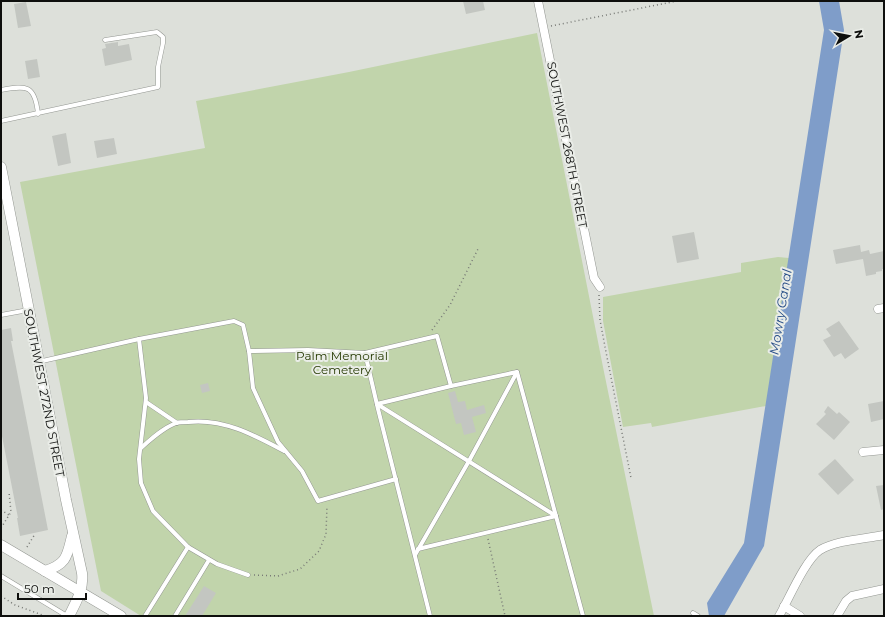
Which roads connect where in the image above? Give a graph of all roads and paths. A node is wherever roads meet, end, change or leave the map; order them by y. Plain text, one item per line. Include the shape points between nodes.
1 (538, 1) edge
2 (677, 1) edge
3 (543, 27) junction
4 (105, 40) dead end
5 (1, 90) edge
6 (38, 114) junction
7 (1, 121) edge
8 (1, 167) edge
9 (4, 195) edge
10 (479, 247) dead end
11 (600, 287) joint
12 (28, 310) junction
13 (1, 315) edge
14 (139, 339) junction
15 (425, 339) junction
16 (249, 351) junction
17 (365, 353) junction
18 (38, 362) junction
19 (518, 372) junction
20 (451, 386) junction
21 (146, 402) junction
22 (377, 404) junction
23 (177, 423) junction
24 (140, 448) junction
25 (884, 450) edge
26 (286, 452) junction
27 (863, 452) dead end
28 (469, 461) junction
29 (631, 478) dead end
30 (396, 479) junction
31 (8, 492) dead end
32 (328, 498) junction
33 (1, 510) edge
34 (9, 515) junction
35 (556, 516) junction
36 (1, 528) edge
37 (73, 533) junction
38 (487, 533) junction
39 (35, 534) dead end
40 (884, 535) edge
41 (1, 545) edge
42 (27, 547) dead end
43 (188, 547) junction
44 (415, 551) junction
45 (209, 560) junction
46 (45, 571) junction
47 (248, 574) joint
48 (1, 576) edge
49 (884, 589) edge
50 (81, 592) junction
51 (1, 596) edge
52 (784, 606) junction
53 (693, 613) dead end
54 (45, 616) edge
55 (68, 616) edge
56 (121, 616) edge
57 (145, 616) edge
58 (175, 616) edge
59 (430, 616) edge
60 (505, 616) edge
61 (583, 616) edge
62 (698, 616) edge
63 (779, 616) edge
64 (800, 616) edge
65 (837, 616) edge

1 - 3 street, SOUTHWEST 268TH STREET
2 - 3 path
3 - 11 street, SOUTHWEST 268TH STREET via 594,278
4 - 6 lane via 157,32 163,37 158,87
5 - 6 lane via 26,88 34,93
6 - 7 lane
8 - 9 street, SOUTHWEST 272ND STREET
9 - 12 street, SOUTHWEST 272ND STREET
10 - 15 path via 450,305
11 - 29 path via 600,320
12 - 13 lane
12 - 18 street, SOUTHWEST 272ND STREET
14 - 16 lane via 234,321 243,325
14 - 18 lane
14 - 21 lane
15 - 17 lane
15 - 20 lane via 437,336
16 - 17 lane via 308,350
16 - 26 lane via 253,388 278,442
17 - 22 lane
18 - 37 street, SOUTHWEST 272ND STREET
19 - 20 lane
19 - 28 lane
19 - 35 lane
20 - 22 lane
21 - 23 lane
21 - 24 lane
22 - 28 lane
22 - 30 lane
23 - 24 lane via 155,435
23 - 26 lane via 200,420 232,426
24 - 43 lane via 141,483 153,511
25 - 27 street
26 - 32 lane via 302,471 318,501
28 - 35 lane
28 - 44 lane
30 - 32 lane
30 - 44 lane
31 - 34 path
32 - 47 path via 326,534 319,551 300,569 278,576
33 - 34 path
34 - 36 path
35 - 38 lane
35 - 61 lane
37 - 46 street via 65,560
37 - 50 street, SOUTHWEST 272ND STREET via 82,573
38 - 44 lane
38 - 60 path
39 - 42 path
40 - 52 street via 837,544 820,551 808,562
41 - 46 street
43 - 45 lane
43 - 57 lane
44 - 59 lane
45 - 47 lane
45 - 58 lane
46 - 50 street
48 - 55 lane
49 - 65 street via 852,596
50 - 55 street, SOUTHWEST 272ND STREET
50 - 56 street
51 - 54 path via 15,605
52 - 63 street
52 - 64 street
53 - 62 lane

